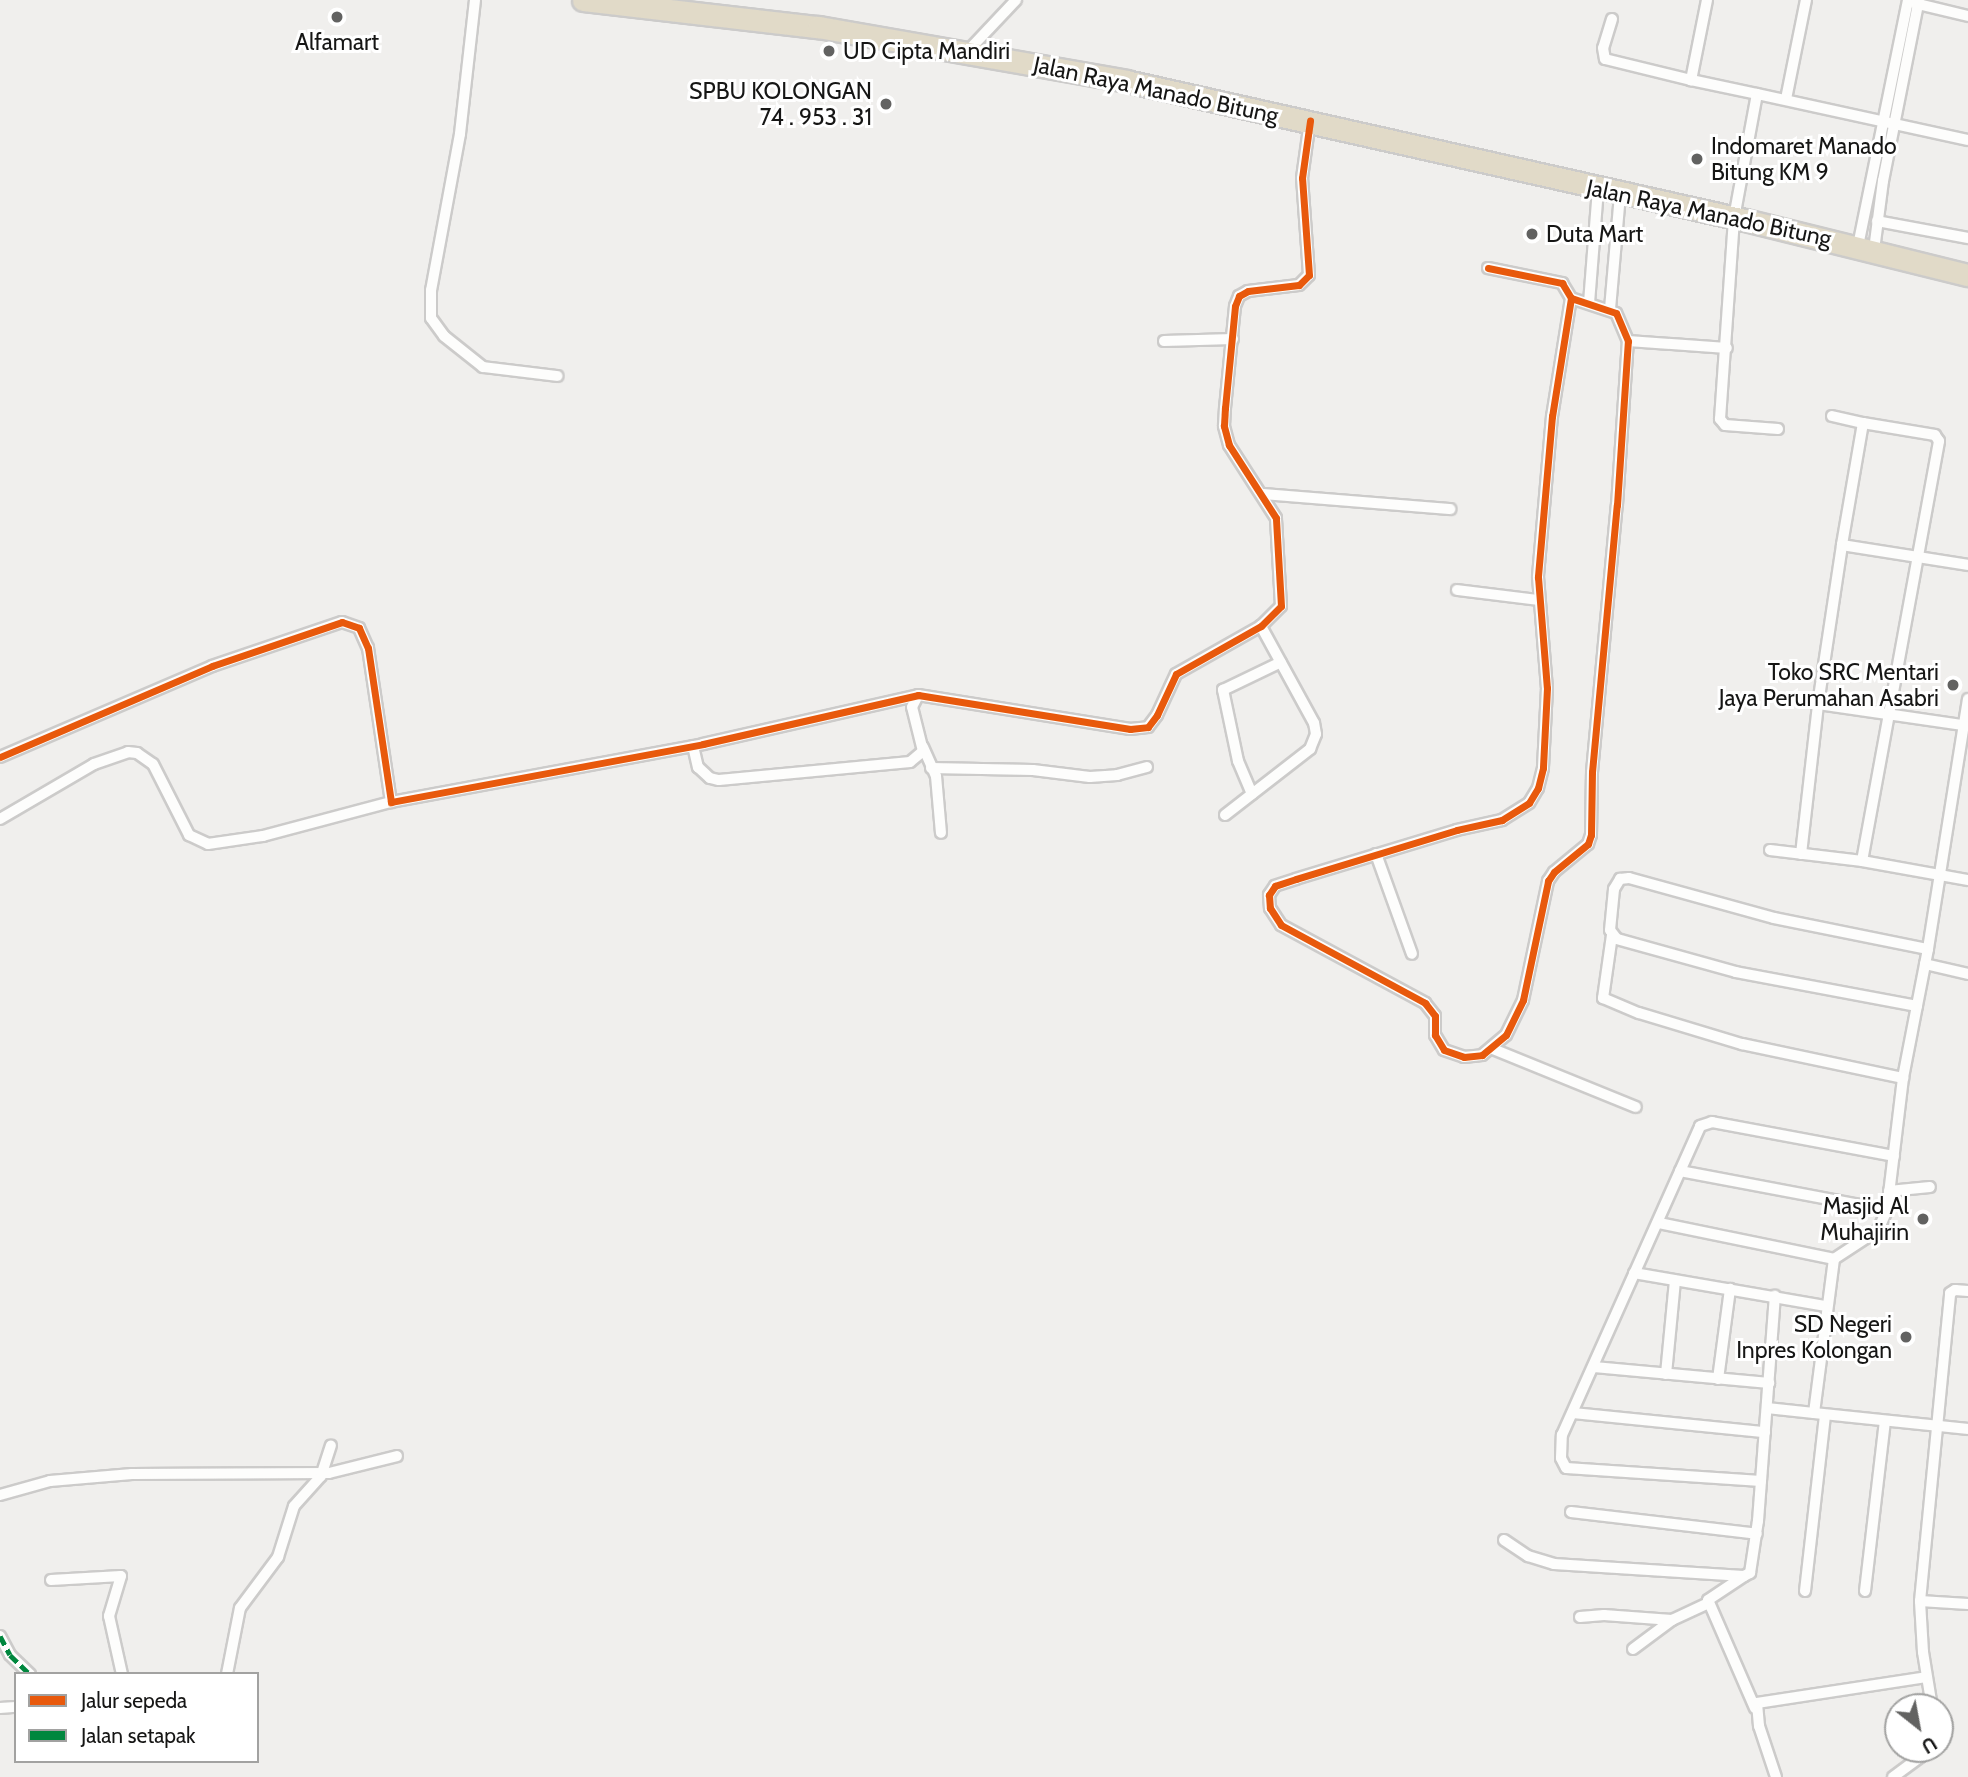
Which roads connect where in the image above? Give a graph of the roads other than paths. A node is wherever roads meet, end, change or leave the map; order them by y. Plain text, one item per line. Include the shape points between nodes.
1 (475, 0) edge
2 (583, 0) edge
3 (1016, 0) edge
4 (1707, 0) edge
5 (1806, 0) edge
6 (1913, 1) edge
7 (635, 3) edge
8 (1968, 16) edge
9 (1612, 19) dead end
10 (966, 53) junction
11 (1691, 80) junction
12 (1757, 94) junction
13 (1786, 99) junction
14 (1310, 121) junction
15 (1890, 122) junction
16 (1968, 140) edge
17 (1598, 189) junction
18 (1620, 194) junction
19 (1734, 218) junction
20 (1877, 221) junction
21 (1968, 238) edge
22 (1866, 248) junction
23 (1488, 268) dead end
24 (1968, 275) edge
25 (1572, 298) junction
26 (1588, 303) junction
27 (1609, 309) junction
28 (1233, 339) junction
29 (1164, 341) dead end
30 (1628, 341) junction
31 (1727, 348) junction
32 (556, 376) dead end
33 (1832, 416) dead end
34 (1863, 423) junction
35 (1778, 429) dead end
36 (1262, 494) junction
37 (1450, 509) dead end
38 (1842, 545) junction
39 (1919, 556) junction
40 (1968, 565) edge
41 (1457, 590) dead end
42 (1538, 600) junction
43 (1261, 626) junction
44 (1281, 662) junction
45 (918, 695) junction
46 (1968, 699) edge
47 (1818, 704) junction
48 (1888, 714) junction
49 (1966, 726) edge
50 (693, 746) junction
51 (923, 747) junction
52 (0, 757) edge
53 (1147, 767) dead end
54 (931, 768) junction
55 (1252, 794) junction
56 (391, 802) junction
57 (1225, 815) dead end
58 (0, 819) edge
59 (941, 833) dead end
60 (1770, 850) dead end
61 (1376, 854) junction
62 (1801, 854) junction
63 (1863, 861) junction
64 (1939, 876) junction
65 (1968, 880) edge
66 (1612, 935) junction
67 (1928, 949) junction
68 (1412, 954) dead end
69 (1926, 964) junction
70 (1968, 974) edge
71 (1917, 1006) junction
72 (1493, 1049) junction
73 (1903, 1078) junction
74 (1636, 1107) dead end
75 (1894, 1156) junction
76 (1680, 1171) junction
77 (1930, 1187) dead end
78 (1889, 1191) junction
79 (1887, 1210) junction
80 (1659, 1223) junction
81 (1833, 1259) junction
82 (1634, 1273) junction
83 (1675, 1280) junction
84 (1730, 1289) junction
85 (1968, 1291) edge
86 (1775, 1297) junction
87 (1826, 1306) junction
88 (1594, 1367) junction
89 (1666, 1374) junction
90 (1718, 1379) junction
91 (1769, 1384) junction
92 (1767, 1408) junction
93 (1573, 1413) junction
94 (1820, 1414) junction
95 (1885, 1422) junction
96 (1940, 1426) junction
97 (1968, 1429) edge
98 (1765, 1433) junction
99 (331, 1446) dead end
100 (397, 1456) dead end
101 (323, 1474) junction
102 (1761, 1480) junction
103 (0, 1495) edge
104 (1571, 1512) dead end
105 (1757, 1534) junction
106 (1504, 1540) dead end
107 (1744, 1576) junction
108 (51, 1580) dead end
109 (1805, 1591) dead end
110 (1865, 1591) dead end
111 (1920, 1601) junction
112 (1708, 1603) junction
113 (1968, 1604) edge
114 (1580, 1617) dead end
115 (1672, 1620) junction
116 (0, 1636) edge
117 (1633, 1649) dead end
118 (28, 1672) edge
119 (122, 1672) edge
120 (227, 1672) edge
121 (1926, 1677) junction
122 (1929, 1693) edge
123 (1755, 1708) junction
124 (1912, 1763) edge
125 (1776, 1777) edge
126 (1893, 1777) edge

1 - 32 street via 460,134 431,290 430,318 444,336 483,367
2 - 7 highway, Jalan Raya Manado Bitung
3 - 10 street
4 - 11 street
5 - 13 street
6 - 8 street
6 - 15 street
7 - 10 highway, Jalan Raya Manado Bitung via 818,27
9 - 11 street via 1603,48 1605,59
10 - 14 highway, Jalan Raya Manado Bitung
11 - 12 street
12 - 13 street
12 - 19 street
13 - 15 street
14 - 17 highway, Jalan Raya Manado Bitung
14 - 28 street via 1302,178 1309,275 1299,285 1242,294 1235,306
15 - 16 street
15 - 20 street
15 - 22 street
17 - 18 highway, Jalan Raya Manado Bitung
17 - 26 street
18 - 19 highway, Jalan Raya Manado Bitung
18 - 27 street
19 - 22 highway, Jalan Raya Manado Bitung
19 - 31 street
20 - 21 street
20 - 22 street
22 - 24 highway, Jalan Raya Manado Bitung
23 - 25 street via 1562,283
25 - 26 street
25 - 42 street via 1552,416
26 - 27 street
27 - 30 street via 1616,313
28 - 29 street
28 - 36 street via 1225,431
30 - 31 street
30 - 72 street via 1592,772 1591,835 1548,881 1523,1000 1506,1035
31 - 35 street via 1722,424
33 - 34 street
34 - 38 street
34 - 39 street via 1939,439
36 - 37 street
36 - 43 street via 1276,518 1282,596 1278,611
38 - 39 street
38 - 47 street
39 - 40 street
39 - 48 street
41 - 42 street
42 - 61 street via 1545,645 1547,717 1543,768 1529,803 1503,820
43 - 44 street
43 - 45 street via 1176,674 1153,722 1142,729
44 - 55 street via 1316,734 1310,749
44 - 55 street via 1223,690 1238,761
45 - 50 street
45 - 51 street via 912,707
46 - 49 street
47 - 48 street
47 - 62 street
48 - 49 street
48 - 63 street
49 - 64 street
50 - 51 street via 698,766 719,780 911,762 922,754
50 - 56 street
51 - 54 street
52 - 56 street via 212,666 349,622 363,633 371,658
53 - 54 street via 1090,777 1033,770
54 - 59 street via 936,776
55 - 57 street
56 - 58 street via 263,836 200,843 185,829 153,764 128,752 94,764
60 - 62 street
61 - 68 street
61 - 72 street via 1275,887 1269,895 1273,915 1281,925 1426,1003 1435,1016 1435,1035 1444,1050 1472,1057
62 - 63 street
63 - 64 street
64 - 65 street
64 - 67 street
66 - 67 street via 1614,889 1624,877 1774,918
66 - 71 street via 1736,972
66 - 73 street via 1603,998 1742,1044
67 - 69 street
69 - 70 street
69 - 71 street
71 - 73 street
72 - 74 street
73 - 75 street
75 - 76 street via 1708,1122 1696,1130
75 - 78 street
76 - 79 street
76 - 80 street
77 - 78 street
78 - 79 street
79 - 81 street via 1878,1230
80 - 81 street
80 - 82 street
81 - 87 street
82 - 83 street
82 - 88 street
83 - 84 street
83 - 89 street
84 - 86 street
84 - 90 street
85 - 96 street via 1950,1293
86 - 87 street
86 - 91 street
87 - 94 street
88 - 89 street
88 - 93 street
89 - 90 street
90 - 91 street
91 - 92 street
92 - 94 street
92 - 98 street
93 - 98 street
93 - 102 street via 1562,1435 1561,1458 1566,1468
94 - 95 street
94 - 109 street
95 - 96 street
95 - 110 street
96 - 97 street
96 - 111 street
98 - 102 street
99 - 101 street
100 - 101 street
101 - 103 street via 132,1474 50,1481
101 - 120 street via 297,1501 278,1557 240,1608
102 - 105 street
104 - 105 street
105 - 107 street via 1751,1571
106 - 107 street via 1528,1556 1554,1564
107 - 112 street via 1710,1597
108 - 119 street via 121,1576 109,1616
111 - 113 street
111 - 121 street
112 - 115 street
112 - 123 street
114 - 115 street
115 - 117 street
116 - 118 street via 10,1655
121 - 122 street
121 - 123 street via 1763,1701
123 - 125 street
124 - 126 street

